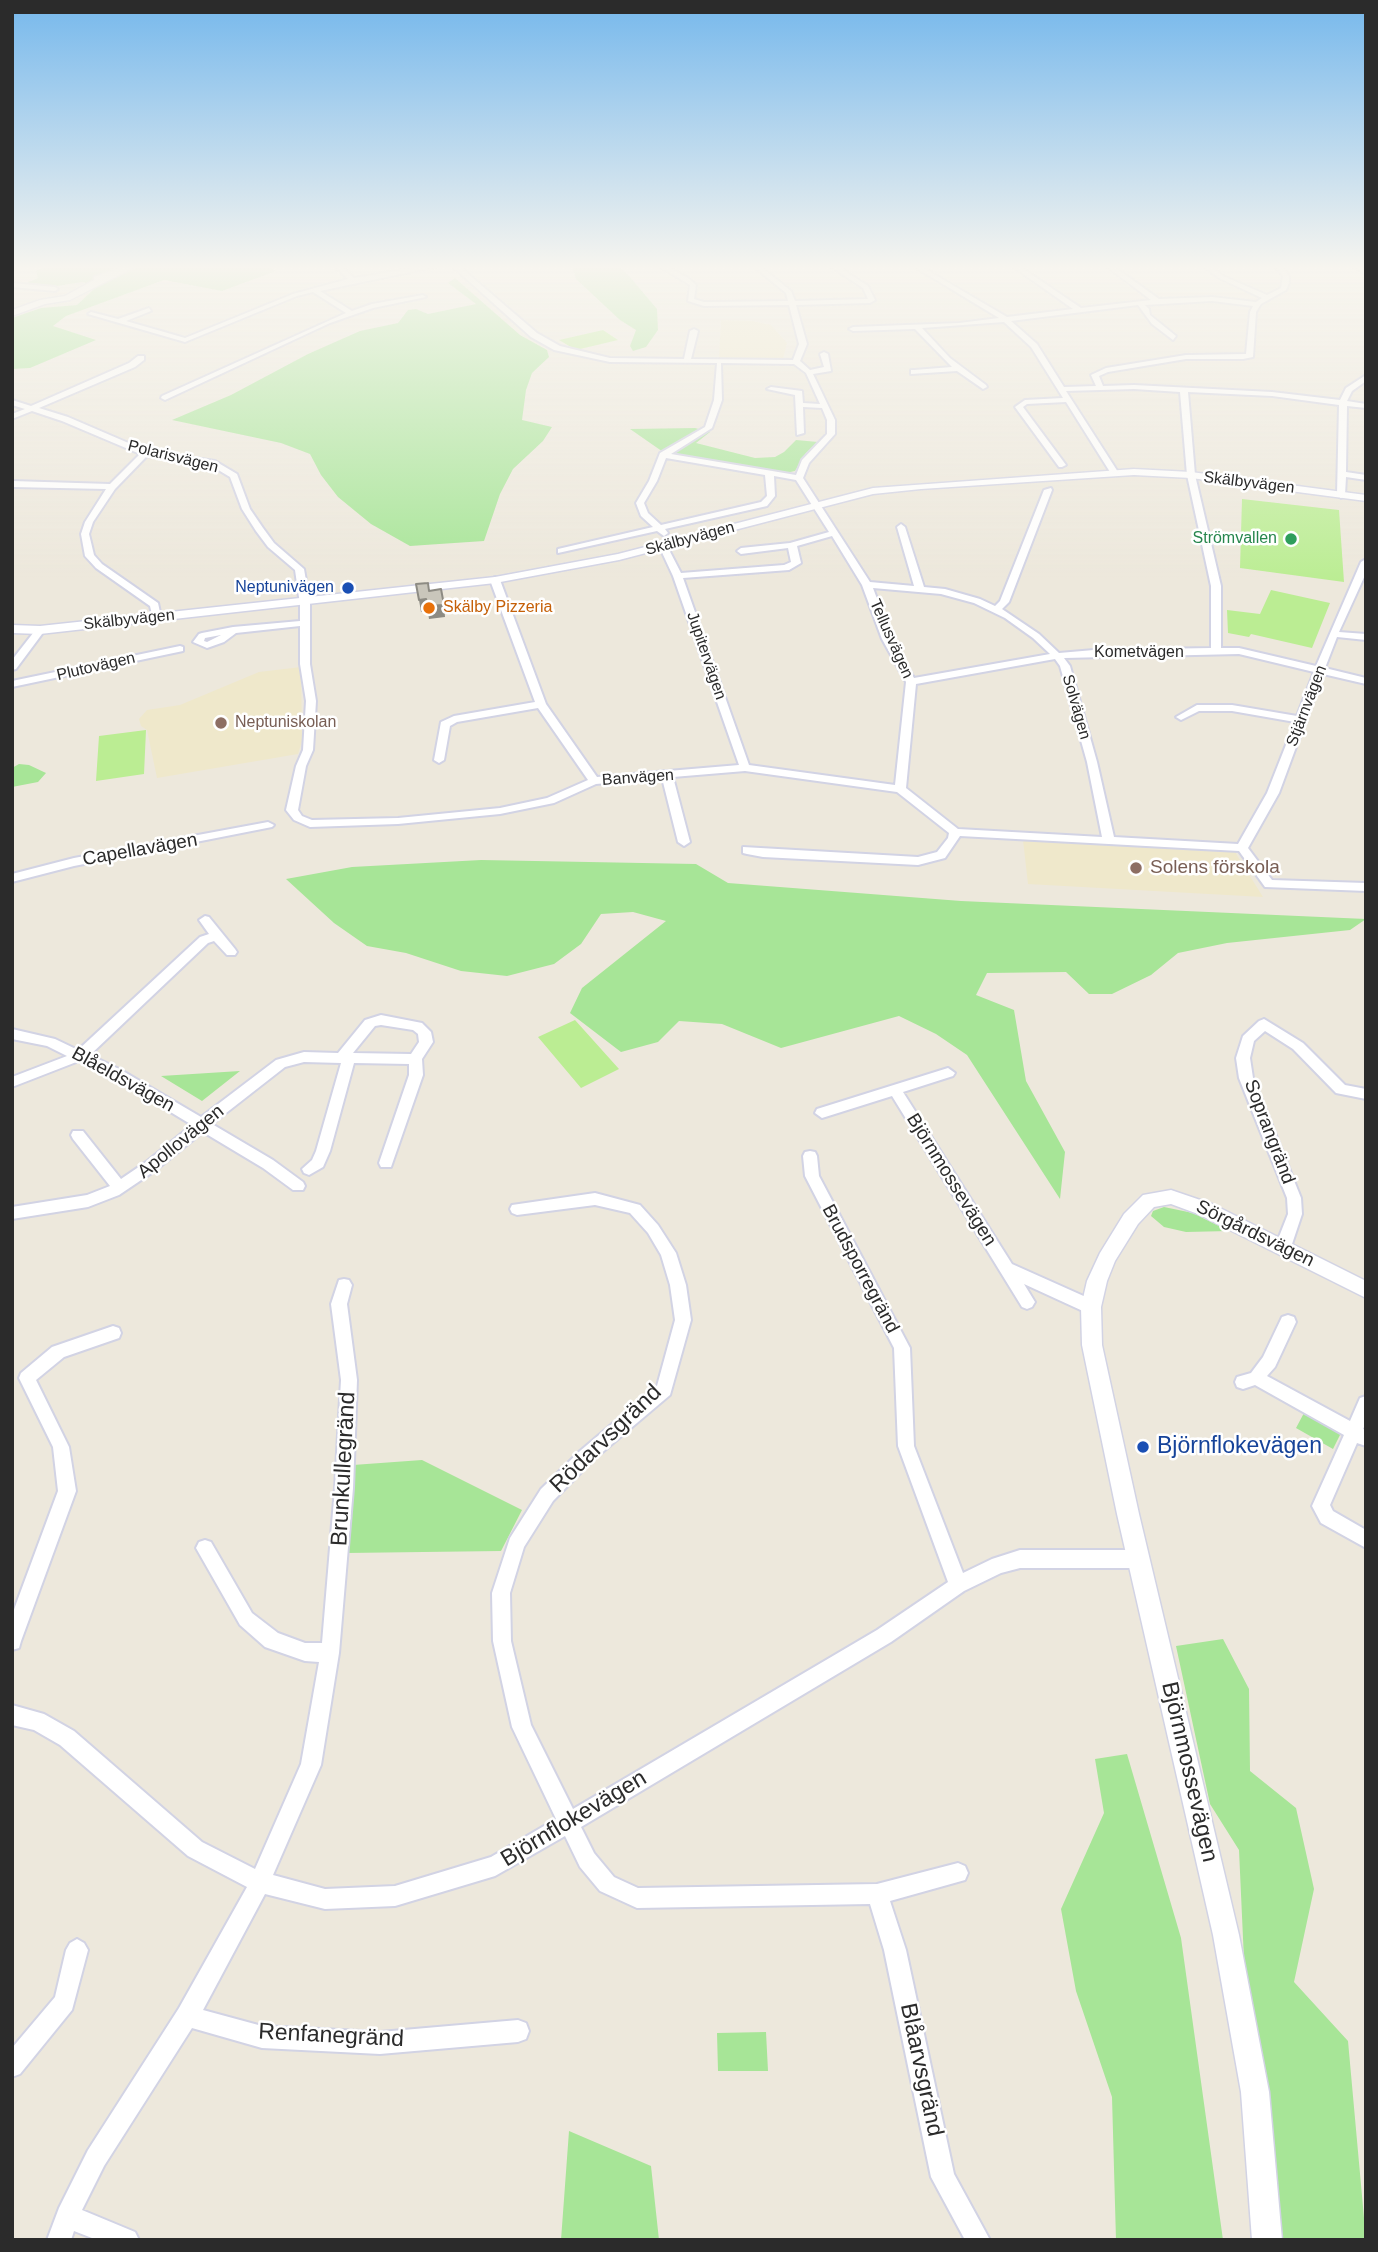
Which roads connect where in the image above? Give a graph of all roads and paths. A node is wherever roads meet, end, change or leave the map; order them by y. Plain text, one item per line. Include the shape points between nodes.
1 (118, 371) edge
2 (224, 371) edge
3 (719, 371) edge
4 (815, 371) edge
5 (928, 371) edge
6 (962, 371) edge
7 (1049, 371) edge
8 (1104, 371) edge
9 (809, 372) joint
10 (914, 372) dead end
11 (1366, 377) edge
12 (983, 387) dead end
13 (1100, 387) junction
14 (771, 389) dead end
15 (1060, 389) junction
16 (1184, 390) junction
17 (165, 398) dead end
18 (1067, 400) junction
19 (12, 402) edge
20 (1343, 402) junction
21 (799, 405) junction
22 (824, 406) junction
23 (1366, 406) edge
24 (32, 409) junction
25 (12, 417) edge
26 (800, 433) dead end
27 (145, 453) junction
28 (663, 455) junction
29 (1062, 465) dead end
30 (1114, 472) junction
31 (769, 474) junction
32 (1342, 474) junction
33 (1191, 475) junction
34 (799, 478) junction
35 (1366, 478) edge
36 (12, 484) edge
37 (112, 487) junction
38 (1048, 491) dead end
39 (1341, 495) junction
40 (1366, 498) edge
41 (816, 505) junction
42 (901, 527) dead end
43 (659, 529) junction
44 (834, 533) junction
45 (666, 541) junction
46 (792, 545) junction
47 (561, 551) dead end
48 (741, 551) dead end
49 (1366, 562) edge
50 (678, 576) junction
51 (495, 580) junction
52 (867, 585) junction
53 (919, 587) junction
54 (304, 600) junction
55 (997, 610) junction
56 (156, 617) junction
57 (305, 623) junction
58 (12, 629) edge
59 (40, 630) junction
60 (233, 630) dead end
61 (1333, 634) junction
62 (1366, 637) edge
63 (180, 649) dead end
64 (1216, 652) junction
65 (1057, 656) junction
66 (12, 667) edge
67 (1322, 670) junction
68 (1366, 681) edge
69 (911, 682) junction
70 (12, 684) edge
71 (541, 704) junction
72 (1181, 717) dead end
73 (1301, 720) junction
74 (439, 760) dead end
75 (745, 768) junction
76 (667, 776) junction
77 (594, 781) junction
78 (900, 789) junction
79 (268, 825) dead end
80 (955, 832) junction
81 (1109, 841) junction
82 (684, 842) dead end
83 (1242, 848) junction
84 (747, 850) dead end
85 (12, 878) edge
86 (1366, 887) edge
87 (205, 920) dead end
88 (217, 936) junction
89 (231, 952) dead end
90 (12, 1034) edge
91 (80, 1056) junction
92 (345, 1058) junction
93 (415, 1059) junction
94 (948, 1073) dead end
95 (12, 1082) edge
96 (895, 1090) junction
97 (1366, 1094) edge
98 (822, 1113) dead end
99 (203, 1125) junction
100 (78, 1135) dead end
101 (810, 1156) dead end
102 (386, 1163) dead end
103 (309, 1169) dead end
104 (298, 1186) dead end
105 (120, 1188) junction
106 (1142, 1205) joint
107 (517, 1209) dead end
108 (12, 1213) edge
109 (1283, 1247) junction
110 (1007, 1269) junction
111 (344, 1285) dead end
112 (1366, 1290) edge
113 (1027, 1302) dead end
114 (1091, 1307) junction
115 (1288, 1322) dead end
116 (113, 1333) dead end
117 (1366, 1403) edge
118 (1359, 1435) edge
119 (1366, 1540) edge
120 (205, 1548) dead end
121 (1139, 1559) junction
122 (958, 1585) junction
123 (12, 1641) edge
124 (330, 1653) junction
125 (12, 1716) edge
126 (569, 1821) junction
127 (958, 1872) dead end
128 (260, 1882) junction
129 (877, 1894) junction
130 (77, 1950) dead end
131 (187, 2016) junction
132 (519, 2031) dead end
133 (12, 2066) edge
134 (67, 2216) junction
135 (59, 2240) edge
136 (127, 2240) edge
137 (978, 2240) edge
138 (1267, 2240) edge

1 - 24 street
2 - 17 street
3 - 28 street via 718,400 708,428
4 - 9 street
5 - 10 street
6 - 12 street
7 - 15 street
8 - 13 street via 1095,375
9 - 22 street
11 - 20 street via 1349,390
13 - 15 street
13 - 16 street
14 - 21 street via 799,393
15 - 18 street
16 - 20 street
16 - 33 street
18 - 29 street via 1025,402 1019,407
18 - 30 street
19 - 24 street, Polarisvägen
20 - 23 street
20 - 32 street
21 - 22 street
21 - 26 street
22 - 34 street via 831,434 805,462
24 - 25 street
24 - 27 street, Polarisvägen
27 - 37 street
27 - 54 street, Polarisvägen via 212,464 234,476 259,529 299,569
28 - 31 street
28 - 43 street via 639,507
30 - 33 street, Skälbyvägen
30 - 41 street, Skälbyvägen via 897,488
31 - 34 street
31 - 43 street via 772,490 764,504
32 - 35 street
32 - 39 street
33 - 39 street, Skälbyvägen
33 - 64 street via 1216,586
34 - 41 street, Tellusvägen
36 - 37 street
37 - 56 street via 85,534 90,556 155,605
38 - 55 street
39 - 40 street, Skälbyvägen
41 - 44 street, Tellusvägen
41 - 45 street, Skälbyvägen
42 - 53 street
43 - 45 street
43 - 47 street
44 - 46 street
44 - 52 street, Tellusvägen
45 - 50 street, Jupitervägen
45 - 51 street, Skälbyvägen via 569,568
46 - 48 street
46 - 50 street via 796,563 786,568
49 - 61 street, Stjärnvägen
50 - 75 street, Jupitervägen
51 - 54 street, Skälbyvägen
51 - 71 street
52 - 53 street, Solvägen
52 - 69 street, Tellusvägen via 887,639
53 - 55 street, Solvägen
54 - 56 street, Skälbyvägen
54 - 57 street
55 - 65 street, Solvägen
56 - 59 street, Skälbyvägen
57 - 60 street
57 - 77 street, Banvägen via 311,701 308,750 292,810 298,818 310,824 398,821 500,811 550,800
58 - 59 street, Skälbyvägen
59 - 66 street
61 - 62 street
61 - 67 street, Stjärnvägen
63 - 70 street, Plutovägen
64 - 65 street, Kometvägen
64 - 67 street, Kometvägen via 1239,652
65 - 69 street, Kometvägen
65 - 81 street, Solvägen via 1065,666 1089,750
67 - 68 street, Kometvägen
67 - 73 street, Stjärnvägen
69 - 78 street, Tellusvägen
71 - 74 street via 454,719 445,724
71 - 77 street
72 - 73 street via 1197,708 1232,708
73 - 83 street, Stjärnvägen via 1273,793
75 - 76 street, Banvägen
75 - 78 street, Banvägen
76 - 77 street, Banvägen
76 - 82 street
78 - 80 street
79 - 85 street, Capellavägen
80 - 81 street
80 - 84 street via 941,855 918,861
81 - 83 street
83 - 86 street via 1269,884
87 - 88 street
88 - 89 street
88 - 91 street via 204,940
90 - 91 street, Blåeldsvägen via 50,1042
91 - 95 street
91 - 99 street, Blåeldsvägen
92 - 93 street, Apollovägen
92 - 93 street via 370,1023 381,1020 417,1026 424,1032 426,1042
92 - 99 street, Apollovägen via 304,1057 281,1063
92 - 103 street via 323,1151
93 - 102 street via 416,1075
94 - 96 street, Björnmossevägen
96 - 98 street, Björnmossevägen
96 - 110 street, Björnmossevägen
97 - 109 street, Soprangränd via 1341,1089 1303,1050 1264,1024 1248,1039 1243,1059 1246,1078 1294,1198 1295,1214
99 - 104 street, Blåeldsvägen
99 - 105 street, Apollovägen
100 - 105 street
101 - 122 street, Brudsporregränd via 811,1176 902,1348 906,1446
105 - 108 street, Apollovägen via 88,1201
106 - 109 street, Sörgårdsvägen via 1158,1198 1182,1199
106 - 114 street, Björnmossevägen via 1108,1258
107 - 126 street, Rödarvsgränd via 595,1199 635,1209 668,1253 683,1320 664,1390 547,1494 516,1544 501,1593 502,1641 522,1727
109 - 112 street, Sörgårdsvägen
110 - 113 street, Björnmossevägen
110 - 114 street
111 - 124 street, Brunkullegränd via 339,1304 349,1380
114 - 121 street, Björnmossevägen via 1092,1345
115 - 118 street via 1269,1362 1249,1380
116 - 123 street via 58,1352 27,1378 61,1447 67,1490
117 - 118 street
118 - 119 street via 1321,1506 1327,1517
120 - 124 street via 246,1619 272,1640 304,1652
121 - 122 street, Björnflokevägen via 1020,1559
121 - 138 street, Björnmossevägen via 1229,1948 1255,2092
122 - 126 street, Björnflokevägen via 787,1695
124 - 128 street, Brunkullegränd via 311,1765
125 - 128 street, Björnflokevägen via 37,1721 67,1738 195,1849
126 - 128 street, Björnflokevägen via 495,1866 395,1896 325,1899
126 - 129 street via 587,1860 607,1884 637,1898
127 - 129 street
128 - 131 street
129 - 137 street, Blåarvsgränd via 895,1950 943,2177
130 - 133 street via 64,2002
131 - 132 street, Renfanegränd via 262,2037 380,2043
131 - 134 street via 96,2158
134 - 135 street
134 - 136 street

